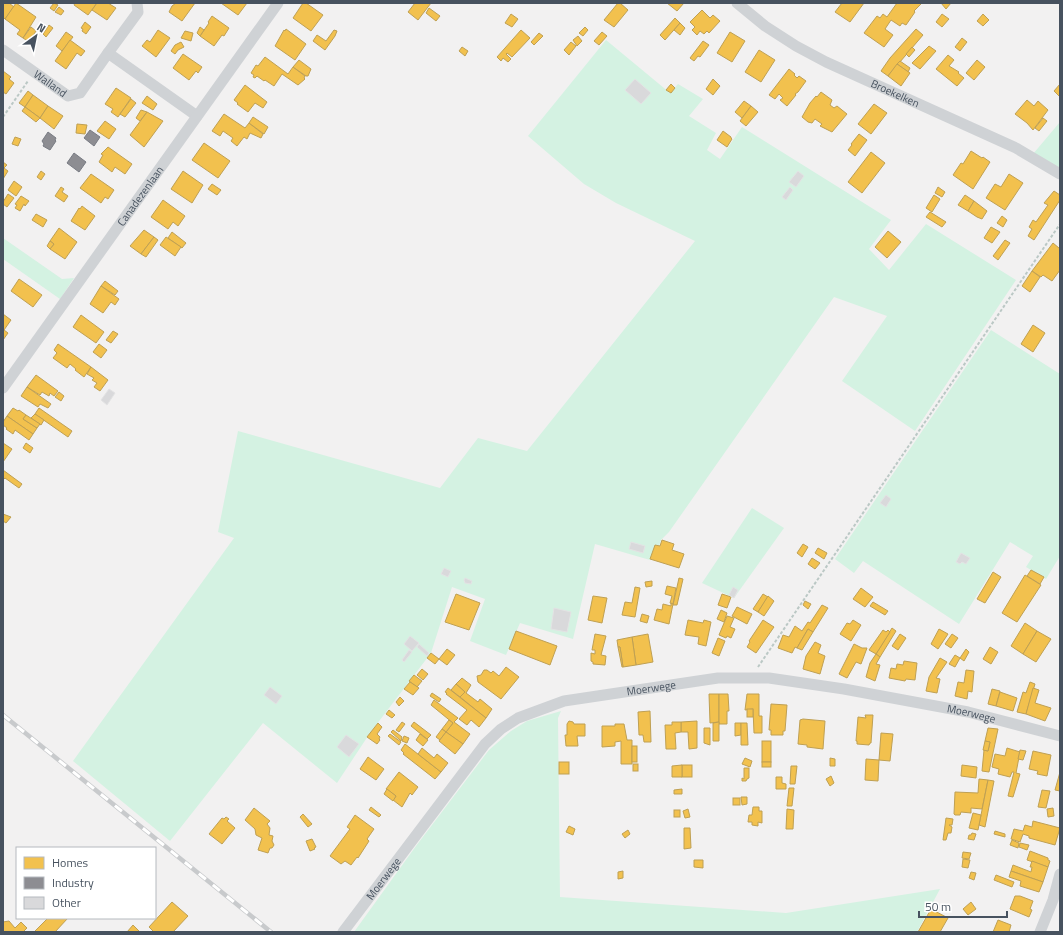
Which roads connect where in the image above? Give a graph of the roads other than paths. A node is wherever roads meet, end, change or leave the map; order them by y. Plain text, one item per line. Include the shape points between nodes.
1 (137, 3) edge
2 (278, 3) edge
3 (737, 3) edge
4 (3, 50) edge
5 (108, 53) junction
6 (197, 116) junction
7 (1060, 174) edge
8 (3, 388) edge
9 (1060, 736) edge
10 (1060, 874) edge
11 (344, 932) edge
12 (1040, 932) edge

1 - 5 street, Walland via 138,12
2 - 6 street, Canadezenlaan
3 - 7 street, Broekelken via 765,26 826,62 1016,148
4 - 5 street, Walland via 68,96 80,93
5 - 6 street
6 - 8 street, Canadezenlaan
9 - 11 street, Moerwege via 960,711 769,678 718,678 564,701 518,718 485,744
10 - 12 street

